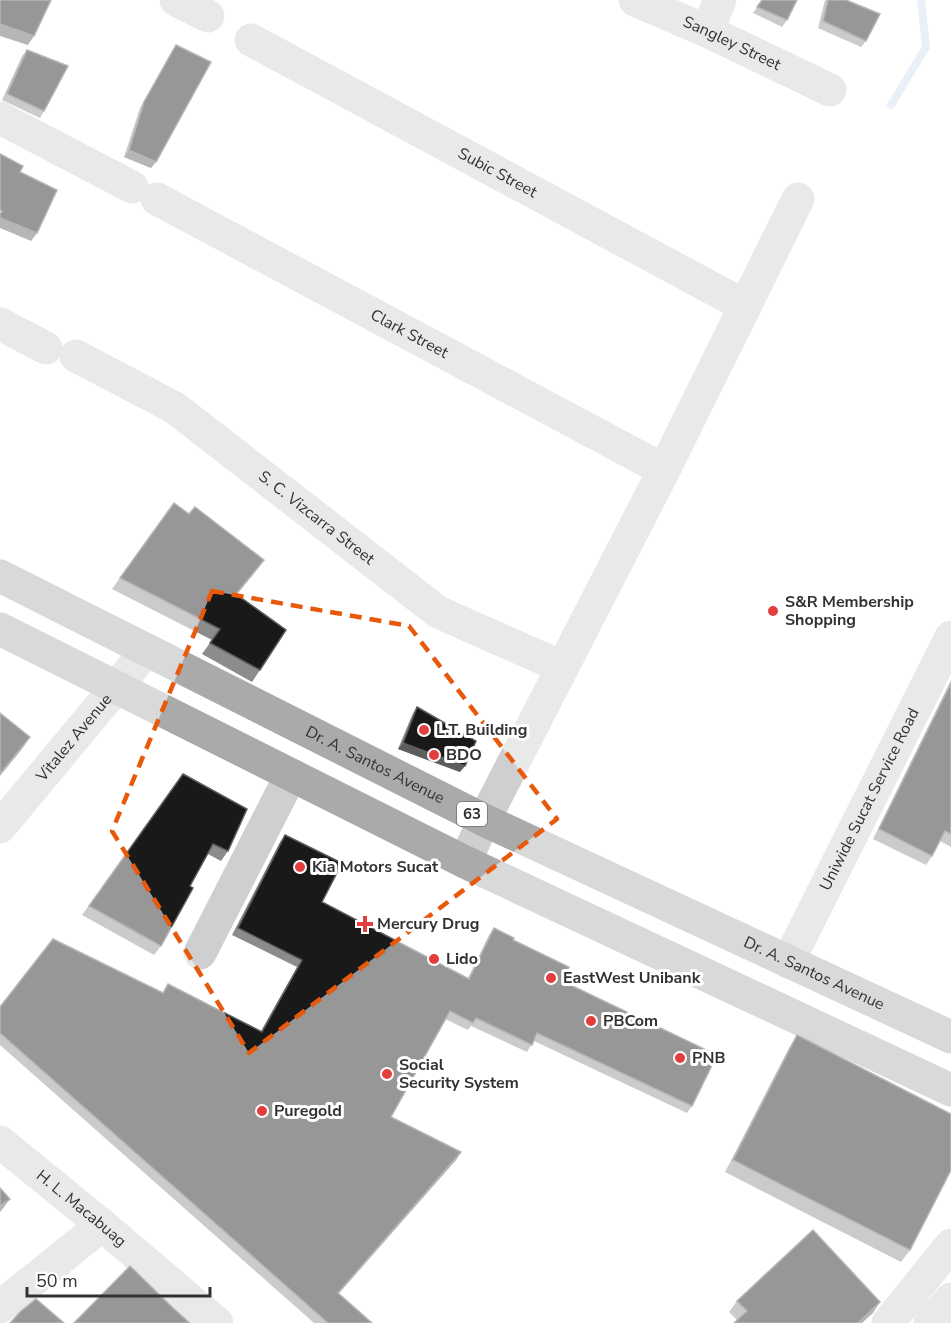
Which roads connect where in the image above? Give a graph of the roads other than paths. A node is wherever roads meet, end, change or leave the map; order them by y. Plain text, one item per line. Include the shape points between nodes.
1 (176, 0) edge
2 (634, 0) edge
3 (720, 0) edge
4 (208, 16) dead end
5 (707, 31) junction
6 (251, 40) dead end
7 (830, 90) dead end
8 (0, 118) edge
9 (798, 200) dead end
10 (745, 306) junction
11 (0, 324) edge
12 (664, 470) junction
13 (0, 576) edge
14 (0, 629) edge
15 (951, 637) edge
16 (147, 650) junction
17 (562, 667) junction
18 (116, 688) junction
19 (291, 775) junction
20 (484, 820) junction
21 (0, 828) edge
22 (465, 862) junction
23 (200, 953) dead end
24 (788, 962) junction
25 (948, 1030) edge
26 (951, 1090) edge
27 (0, 1142) edge
28 (102, 1226) junction
29 (951, 1245) edge
30 (951, 1299) edge
31 (0, 1307) edge
32 (0, 1314) edge
33 (892, 1322) edge
34 (12, 1323) edge
35 (217, 1323) edge
36 (930, 1323) edge

1 - 4 street
2 - 5 street, Sangley Street
3 - 5 street
5 - 7 street, Sangley Street
6 - 10 street, Subic Street
8 - 12 street, Clark Street
9 - 10 street
10 - 12 street
11 - 17 street, S. C. Vizcarra Street via 175,408 438,612
12 - 17 street
13 - 16 main road, Dr. A. Santos Avenue / 63
14 - 18 main road
15 - 24 street, Uniwide Sucat Service Road
16 - 18 street, Vitalez Avenue
16 - 20 main road, Dr. A. Santos Avenue / 63
17 - 20 street
18 - 19 main road
18 - 21 street, Vitalez Avenue
19 - 22 main road
19 - 23 street
20 - 22 street
20 - 24 main road, Dr. A. Santos Avenue / 63
22 - 26 main road
24 - 25 main road, Dr. A. Santos Avenue / 63
27 - 28 street, H. L. Macabuag
28 - 31 street
28 - 35 street, H. L. Macabuag
29 - 33 street
30 - 36 street
32 - 34 street

